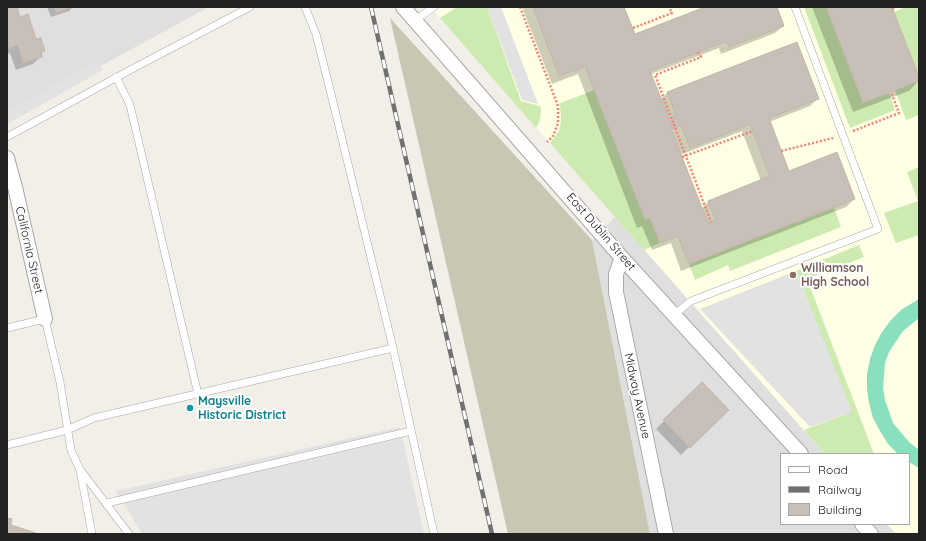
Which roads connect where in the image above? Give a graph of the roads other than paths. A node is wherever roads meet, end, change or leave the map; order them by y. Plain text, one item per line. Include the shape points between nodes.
1 (250, 7) edge
2 (305, 7) edge
3 (403, 7) edge
4 (434, 7) edge
5 (795, 7) edge
6 (415, 20) junction
7 (116, 78) junction
8 (7, 137) edge
9 (7, 158) edge
10 (622, 258) junction
11 (675, 314) junction
12 (45, 319) junction
13 (7, 328) edge
14 (393, 348) junction
15 (198, 394) junction
16 (68, 430) junction
17 (411, 431) junction
18 (7, 445) edge
19 (800, 453) edge
20 (80, 470) junction
21 (107, 504) junction
22 (863, 525) edge
23 (92, 534) edge
24 (129, 534) edge
25 (434, 534) edge
26 (666, 534) edge
27 (871, 534) edge

1 - 7 lane
2 - 14 lane via 316,34
3 - 6 street, East Dublin Street
4 - 6 lane
5 - 11 lane via 878,229 691,301
6 - 10 street, East Dublin Street
7 - 8 lane
7 - 15 lane via 130,105
9 - 12 street, California Street
10 - 11 street, East Dublin Street
10 - 26 street, Midway Avenue via 616,274 616,292
11 - 19 street, East Dublin Street
12 - 13 lane
12 - 16 lane
14 - 15 lane
14 - 17 lane
15 - 16 lane via 94,418
16 - 18 lane
16 - 20 lane via 71,450
17 - 21 lane
17 - 25 lane
20 - 21 lane
20 - 23 lane
21 - 24 lane
22 - 27 street

